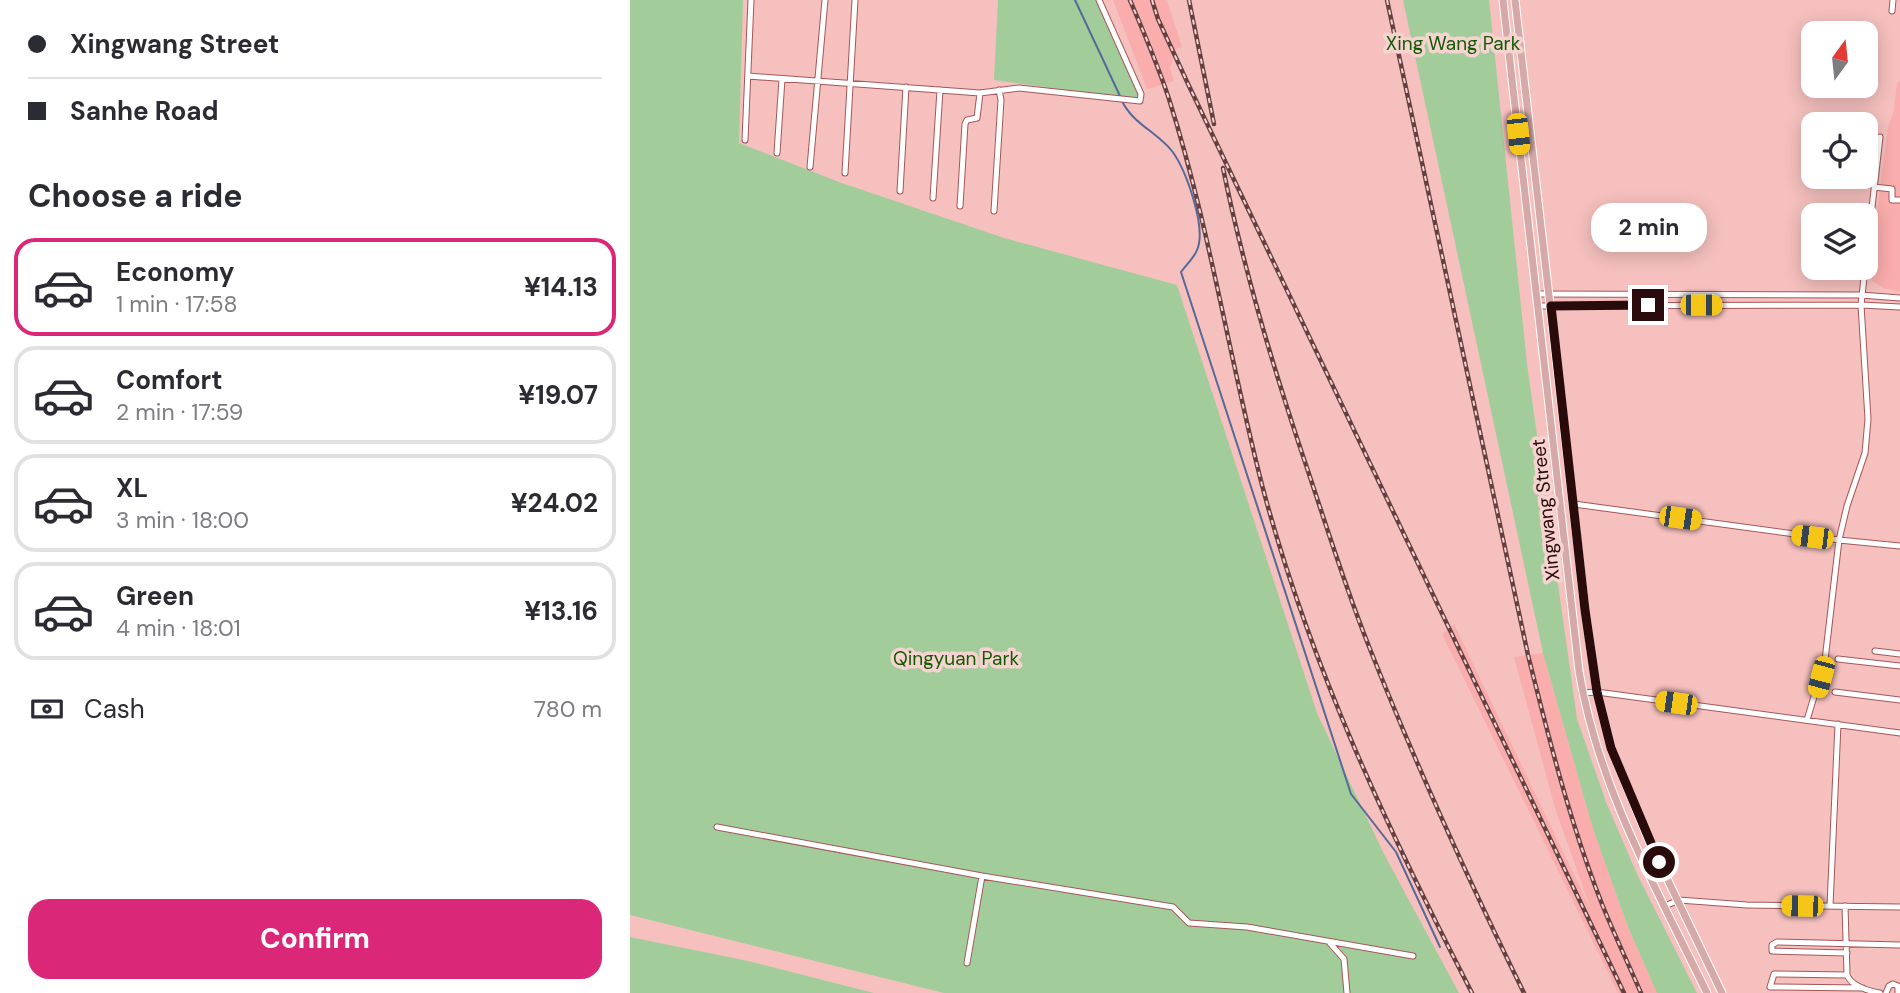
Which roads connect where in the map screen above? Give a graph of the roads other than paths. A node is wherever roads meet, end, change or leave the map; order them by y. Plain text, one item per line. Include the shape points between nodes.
1 (751, 0) edge
2 (825, 0) edge
3 (855, 0) edge
4 (1099, 0) edge
5 (1503, 0) edge
6 (1515, 0) edge
7 (1893, 0) edge
8 (1892, 11) dead end
9 (748, 76) junction
10 (782, 79) junction
11 (817, 82) junction
12 (851, 84) junction
13 (906, 87) junction
14 (940, 90) junction
15 (999, 90) junction
16 (980, 93) junction
17 (1880, 137) dead end
18 (745, 140) dead end
19 (777, 153) dead end
20 (1878, 154) edge
21 (810, 167) dead end
22 (845, 173) dead end
23 (1878, 187) edge
24 (900, 191) dead end
25 (933, 198) dead end
26 (1900, 201) edge
27 (960, 206) dead end
28 (994, 211) dead end
29 (1863, 280) edge
30 (1536, 294) junction
31 (1549, 294) junction
32 (1861, 295) junction
33 (1900, 298) edge
34 (1861, 305) junction
35 (1538, 306) junction
36 (1551, 306) junction
37 (1900, 307) edge
38 (1574, 504) junction
39 (1839, 540) junction
40 (1900, 547) edge
41 (1875, 651) dead end
42 (1900, 654) edge
43 (1839, 659) dead end
44 (1900, 666) edge
45 (1597, 692) junction
46 (1835, 692) dead end
47 (1582, 694) junction
48 (1900, 701) edge
49 (1807, 720) junction
50 (1838, 724) junction
51 (1900, 733) edge
52 (717, 827) dead end
53 (982, 876) junction
54 (1679, 900) junction
55 (1665, 906) junction
56 (1830, 906) junction
57 (1845, 906) junction
58 (1900, 907) edge
59 (1329, 942) junction
60 (1846, 945) junction
61 (1900, 945) edge
62 (1847, 953) junction
63 (1413, 956) dead end
64 (967, 964) dead end
65 (1847, 975) junction
66 (1863, 988) junction
67 (1899, 988) edge
68 (1347, 993) edge
69 (1707, 993) edge
70 (1722, 993) edge
71 (1880, 993) edge
72 (1886, 993) edge

1 - 9 street
2 - 11 street
3 - 12 street
4 - 15 street via 1142,99
5 - 30 main road, Xingwang Street
6 - 31 main road, Xingwang Street
7 - 8 street
9 - 10 street
9 - 18 street
10 - 11 street
10 - 19 street
11 - 12 street
11 - 21 street
12 - 13 street
12 - 22 street
13 - 14 street
13 - 24 street
14 - 16 street
14 - 25 street
15 - 16 street
15 - 28 street
16 - 27 street via 978,118 965,124
17 - 20 street
23 - 26 street via 1892,189 1892,200
29 - 32 street
30 - 31 street
30 - 35 main road, Xingwang Street
31 - 32 street
31 - 36 main road, Xingwang Street
32 - 33 street
32 - 34 street
34 - 36 street
34 - 37 street
34 - 39 street via 1867,438
35 - 36 street
35 - 47 main road, Xingwang Street
36 - 38 main road, Xingwang Street
38 - 39 street
38 - 45 main road, Xingwang Street
39 - 40 street
39 - 49 street via 1829,638
41 - 42 street
43 - 44 street
45 - 47 street
45 - 49 street
45 - 54 main road, Xingwang Street via 1611,748
46 - 48 street
47 - 55 main road, Xingwang Street via 1609,786
49 - 50 street
50 - 51 street
50 - 56 street
52 - 53 street
53 - 59 street via 1173,907 1189,923 1247,927
53 - 64 street
54 - 55 street
54 - 56 street
54 - 70 main road, Xingwang Street
55 - 69 main road, Xingwang Street
56 - 57 street
57 - 58 street
57 - 60 street
59 - 63 street
59 - 68 street via 1345,959
60 - 61 street
60 - 62 street
60 - 62 street via 1777,942 1772,951
62 - 65 street
65 - 66 street
65 - 66 street via 1774,974 1770,988
66 - 71 street
67 - 72 street via 1894,984

